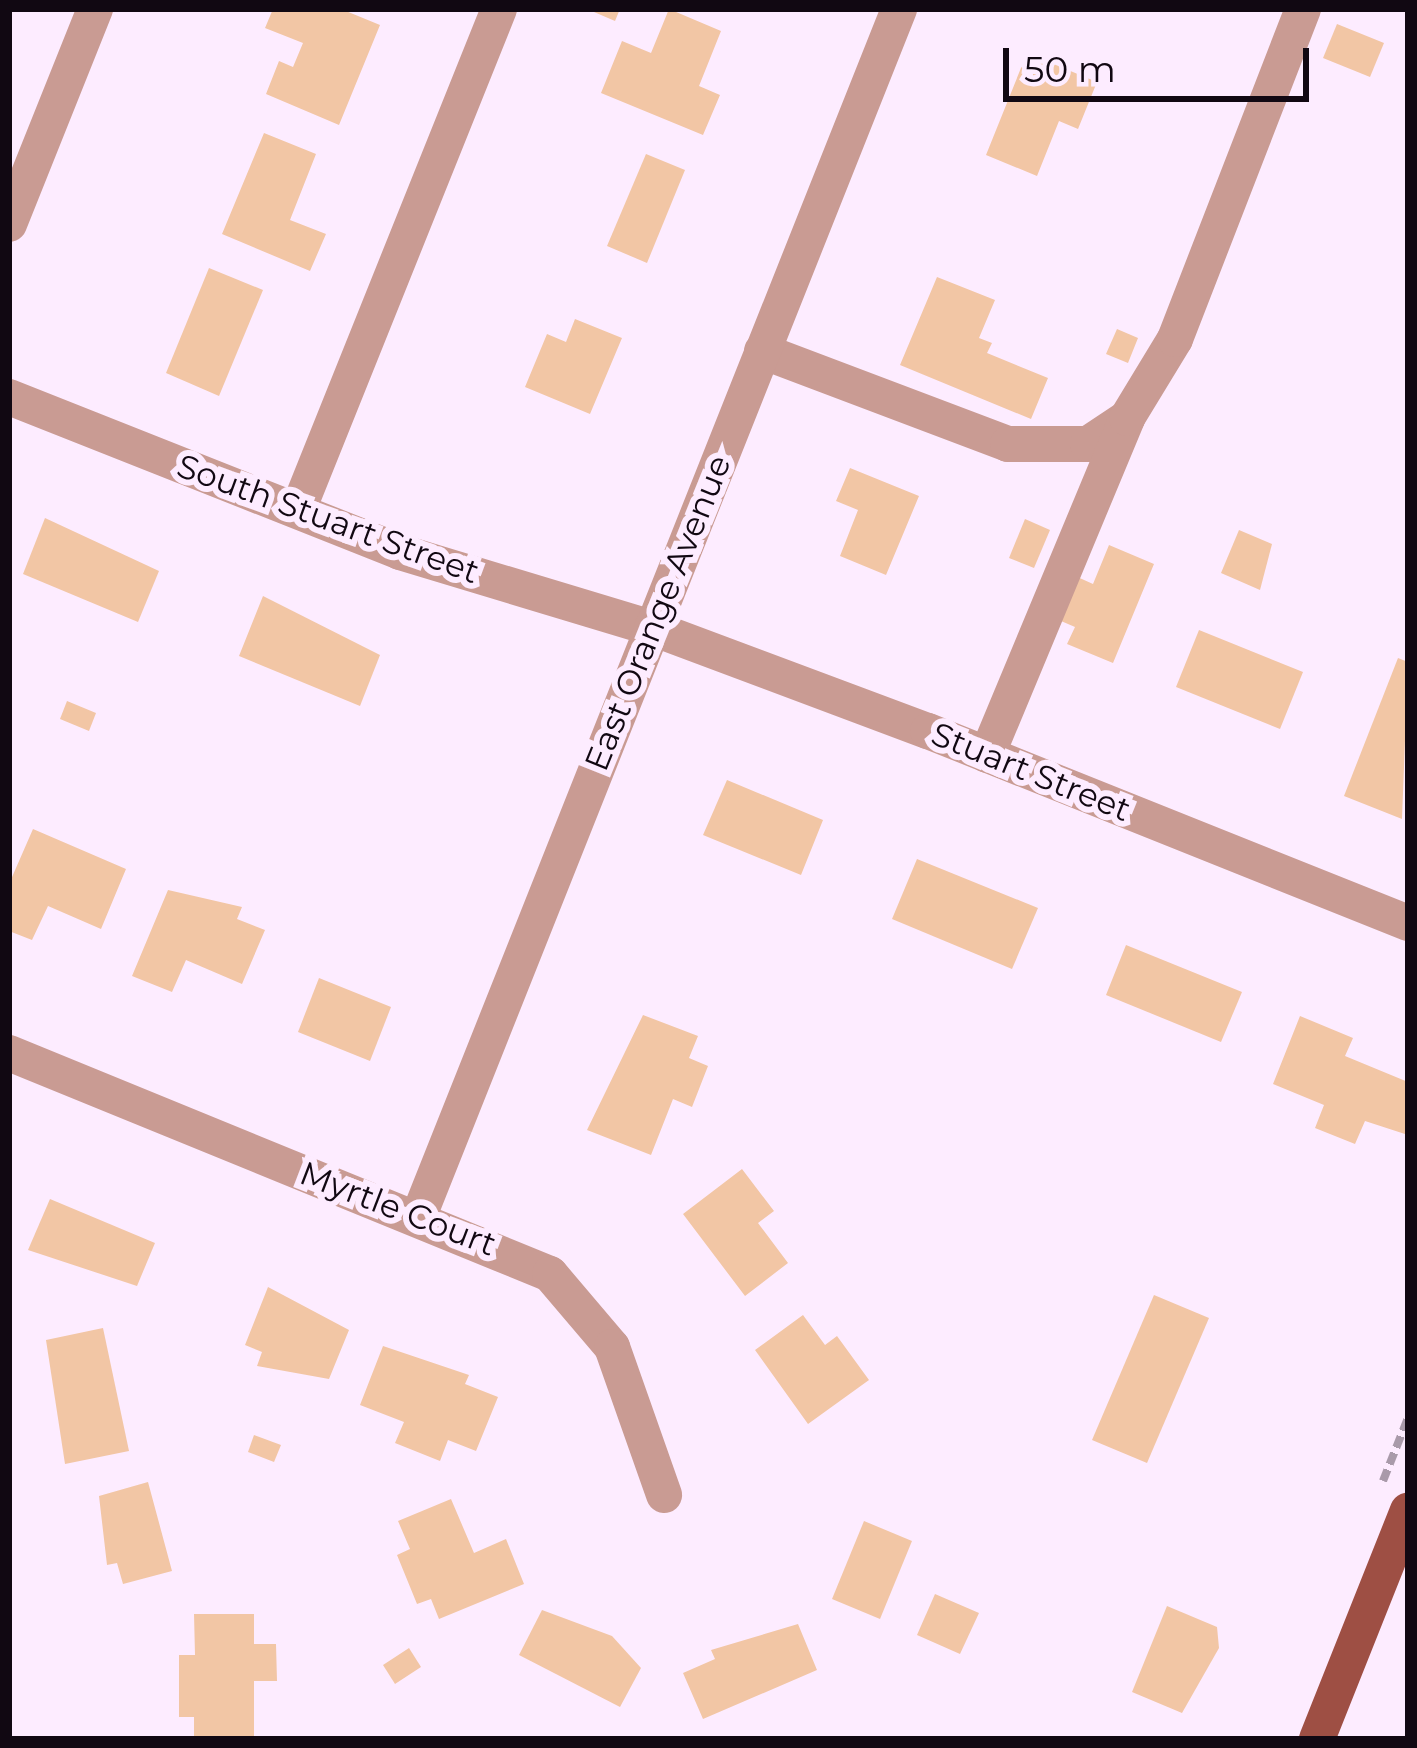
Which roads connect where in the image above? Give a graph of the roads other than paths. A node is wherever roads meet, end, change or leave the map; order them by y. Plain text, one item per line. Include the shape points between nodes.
1 (95, 9) edge
2 (499, 9) edge
3 (899, 9) edge
4 (1303, 9) edge
5 (9, 224) edge
6 (762, 352) junction
7 (9, 397) edge
8 (1127, 418) junction
9 (298, 510) junction
10 (652, 628) junction
11 (987, 754) junction
12 (1408, 923) edge
13 (9, 1053) edge
14 (418, 1218) junction
15 (664, 1495) dead end
16 (1408, 1510) edge
17 (1317, 1739) edge

1 - 5 street
2 - 9 street
3 - 6 street, East Orange Avenue
4 - 8 street via 1175,339
6 - 8 street via 1007,444 1088,445
6 - 10 street, East Orange Avenue
7 - 9 street, South Stuart Street
8 - 11 street
9 - 10 street, South Stuart Street
10 - 11 street, Stuart Street
10 - 14 street, East Orange Avenue
11 - 12 street, Stuart Street
13 - 14 street, Myrtle Court
14 - 15 street, Myrtle Court via 550,1274 587,1307 633,1393
16 - 17 main road

